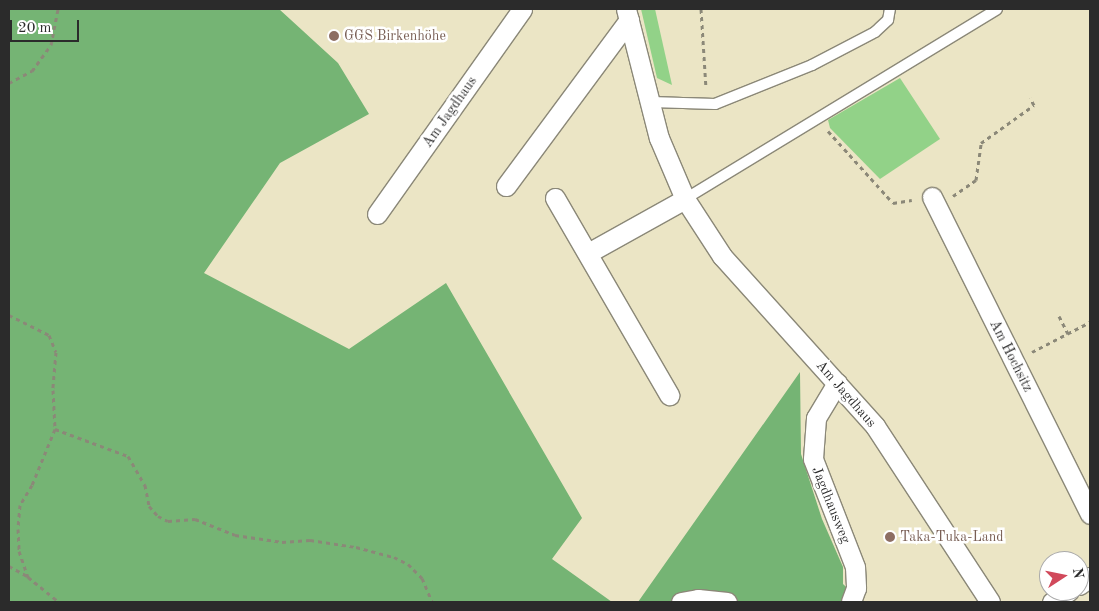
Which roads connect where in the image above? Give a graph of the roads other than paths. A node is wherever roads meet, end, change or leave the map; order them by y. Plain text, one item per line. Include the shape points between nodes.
1 (522, 9) edge
2 (890, 9) edge
3 (997, 9) edge
4 (628, 14) edge
5 (651, 102) junction
6 (506, 186) dead end
7 (555, 198) dead end
8 (685, 199) junction
9 (934, 202) road end
10 (377, 214) dead end
11 (588, 253) junction
12 (837, 383) junction
13 (668, 395) dead end
14 (1090, 514) edge
15 (681, 602) edge
16 (727, 602) edge
17 (851, 602) edge
18 (990, 602) edge

1 - 10 street, Am Jagdhaus
2 - 5 lane via 888,20 875,32 812,66 716,104
3 - 8 lane
4 - 5 street, Am Jagdhaus
4 - 6 street, Am Jagdhaus
5 - 8 street, Am Jagdhaus via 659,138
7 - 11 street
8 - 11 street
8 - 12 street, Am Jagdhaus via 722,256
9 - 14 street, Am Hochsitz
11 - 13 street
12 - 17 street, Jagdhausweg via 816,418 813,459 855,567 856,588
12 - 18 street, Am Jagdhaus via 875,426
15 - 16 street via 698,599

